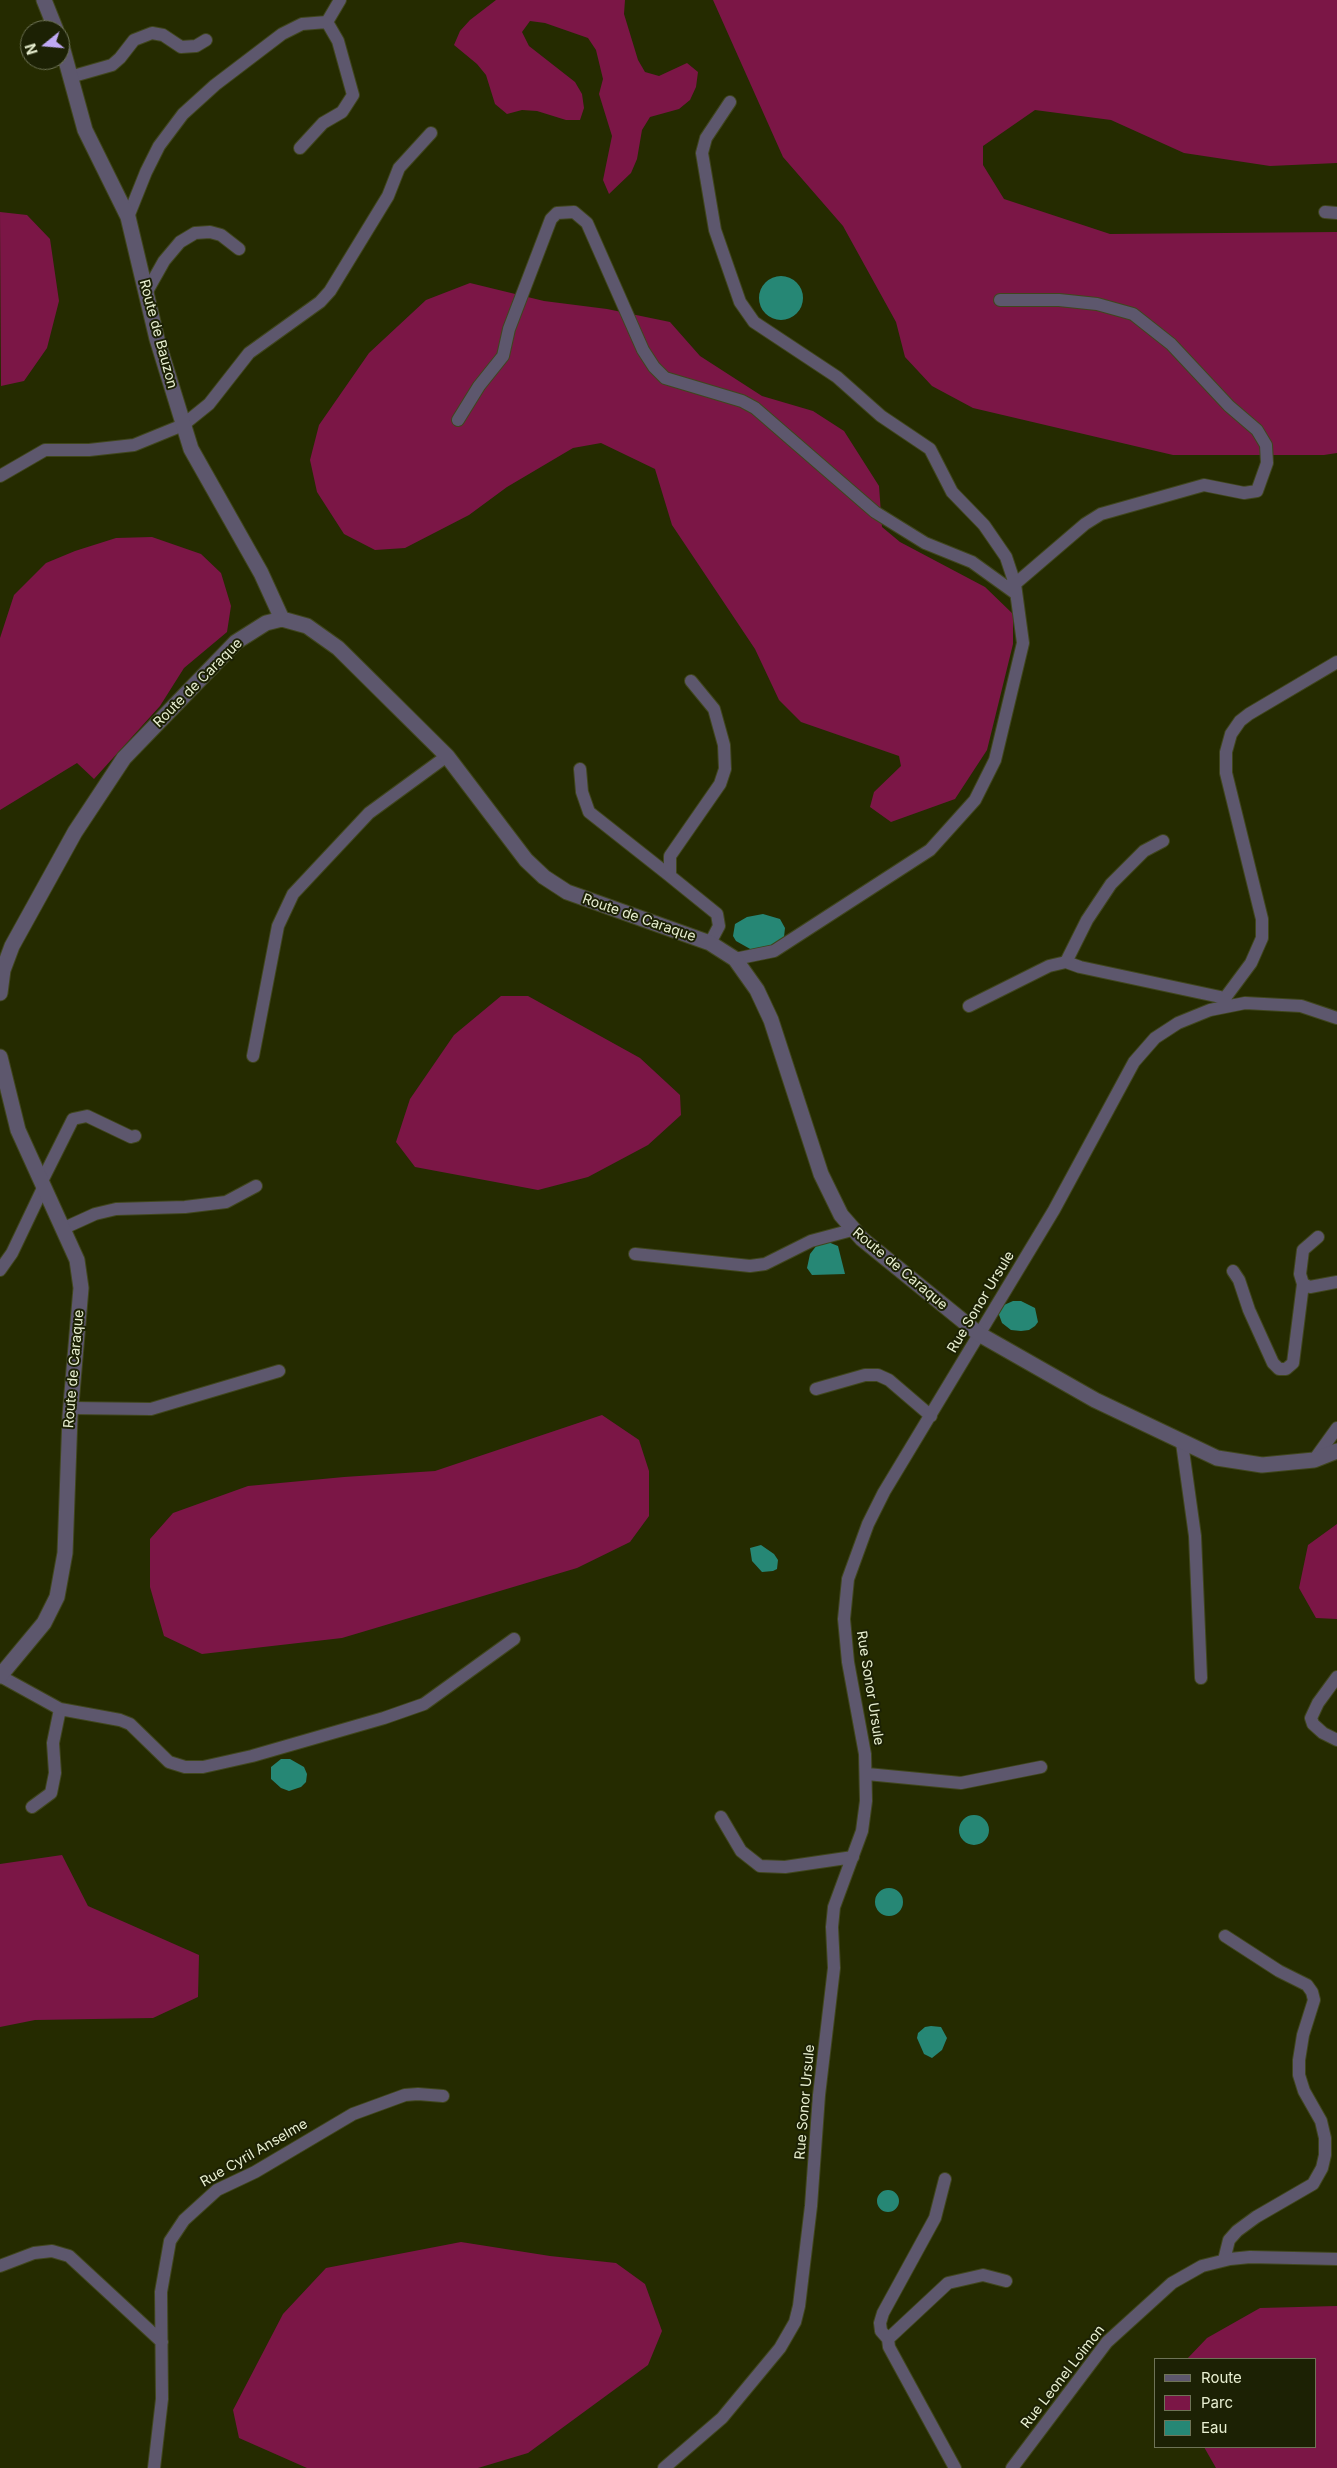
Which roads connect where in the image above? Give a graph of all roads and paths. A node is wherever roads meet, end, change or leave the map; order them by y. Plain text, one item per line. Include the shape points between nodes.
1 (44, 0) edge
2 (340, 0) edge
3 (52, 20) edge
4 (327, 22) junction
5 (206, 40) dead end
6 (68, 70) edge
7 (70, 77) junction
8 (730, 102) dead end
9 (432, 133) dead end
10 (300, 148) dead end
11 (128, 217) junction
12 (239, 249) dead end
13 (146, 293) junction
14 (1000, 300) dead end
15 (458, 420) dead end
16 (183, 425) junction
17 (0, 476) edge
18 (1015, 588) junction
19 (282, 619) junction
20 (1337, 662) edge
21 (691, 681) dead end
22 (447, 756) junction
23 (580, 770) dead end
24 (1163, 841) dead end
25 (670, 876) junction
26 (710, 943) junction
27 (735, 959) junction
28 (1066, 962) junction
29 (0, 993) edge
30 (1226, 1002) junction
31 (969, 1006) dead end
32 (1337, 1018) edge
33 (253, 1056) dead end
34 (0, 1057) edge
35 (136, 1136) dead end
36 (42, 1185) junction
37 (256, 1186) dead end
38 (62, 1229) junction
39 (852, 1230) junction
40 (1318, 1237) dead end
41 (635, 1254) dead end
42 (0, 1270) edge
43 (1233, 1271) dead end
44 (1337, 1282) edge
45 (1303, 1284) junction
46 (978, 1334) junction
47 (279, 1371) dead end
48 (816, 1389) dead end
49 (71, 1408) junction
50 (931, 1416) junction
51 (1337, 1428) edge
52 (1182, 1443) junction
53 (1337, 1451) edge
54 (1314, 1460) junction
55 (514, 1639) dead end
56 (0, 1676) edge
57 (1337, 1677) edge
58 (1201, 1678) dead end
59 (60, 1709) junction
60 (1337, 1740) edge
61 (1041, 1767) dead end
62 (867, 1774) junction
63 (32, 1807) dead end
64 (721, 1816) dead end
65 (853, 1857) junction
66 (1225, 1936) dead end
67 (443, 2096) dead end
68 (945, 2179) dead end
69 (1224, 2260) junction
70 (1337, 2260) edge
71 (0, 2266) edge
72 (1006, 2281) dead end
73 (888, 2339) junction
74 (162, 2342) junction
75 (154, 2468) edge
76 (664, 2468) edge
77 (955, 2468) edge
78 (1012, 2468) edge

1 - 3 street
2 - 4 street
4 - 10 street via 338,41 354,95 342,112 323,123
4 - 11 street via 302,24 282,34 183,114 159,146
5 - 7 street via 196,46 181,47 163,35 152,33 134,40 112,65
6 - 7 street, Route de Bauzon
7 - 11 street, Route de Bauzon via 85,130
8 - 18 street via 706,138 702,153 716,230 740,302 754,322 837,377 881,416 930,449 952,492 984,525 1006,557
9 - 16 street via 399,168 388,196 330,291 320,302 249,353 209,404
11 - 13 street, Route de Bauzon
12 - 13 street via 221,235 195,233 180,242 164,261
13 - 16 street, Route de Bauzon
14 - 18 street via 1097,304 1133,314 1171,344 1229,406 1257,430 1266,445 1267,463 1258,491 1244,493 1204,484 1102,514 1078,529
15 - 18 street via 503,356 509,329 551,218 557,213 574,212 587,222 643,350 665,378 742,401 755,408 875,512 925,543 972,562
16 - 17 street via 134,444 89,450 45,450
16 - 19 street, Route de Bauzon via 200,468 261,573
18 - 27 street via 1022,643 995,760 975,800 930,850 876,886 774,951
19 - 22 street, Route de Caraque via 307,626 338,648
19 - 29 street, Route de Caraque via 266,623 236,642 124,758 75,832 12,946 3,970
20 - 30 street via 1249,714 1231,734 1226,752 1226,773 1262,919 1262,938
21 - 25 street via 714,709 724,745 725,769 720,784 670,856
22 - 26 street, Route de Caraque via 526,860 544,877 585,900
22 - 33 street via 369,813 293,894 278,926
23 - 25 street via 582,792 589,812
24 - 28 street via 1144,851 1111,884 1087,920
25 - 26 street via 717,914 719,926
26 - 27 street, Route de Caraque
27 - 39 street, Route de Caraque via 758,990 771,1020 824,1181
28 - 30 street
28 - 31 street via 1049,966
30 - 32 street, Rue Sonor Ursule via 1301,1006
30 - 46 street, Rue Sonor Ursule via 1178,1023 1155,1038 1134,1062 1054,1210
34 - 36 street, Route de Caraque via 18,1130
35 - 36 street via 131,1137 87,1116 73,1119
36 - 38 street, Route de Caraque
36 - 42 street via 12,1253
37 - 38 street via 226,1202 116,1209 95,1214
38 - 49 street, Route de Caraque via 77,1260 81,1288
39 - 41 street via 811,1241 766,1264 750,1266
39 - 46 street, Route de Caraque
40 - 45 street via 1304,1250 1300,1274
43 - 45 street via 1279,1369 1286,1369 1293,1363
44 - 45 street
46 - 50 street, Rue Sonor Ursule
46 - 52 street, Route de Caraque via 1095,1400
47 - 49 street via 151,1410
48 - 50 street via 864,1375 878,1375 889,1380
49 - 56 street, Route de Caraque via 65,1553 57,1597 44,1623
50 - 62 street, Rue Sonor Ursule via 877,1504 860,1541 848,1579 844,1637
51 - 54 street
52 - 54 street, Route de Caraque via 1217,1458 1262,1466
52 - 58 street via 1195,1536
53 - 54 street, Route de Caraque
55 - 59 street via 424,1704 203,1767 185,1767 169,1762 130,1724
56 - 59 street
57 - 60 street via 1311,1718 1323,1733
59 - 63 street via 53,1744 55,1773 51,1793
61 - 62 street via 961,1783
62 - 65 street, Rue Sonor Ursule via 865,1817
64 - 65 street via 741,1852 760,1866 785,1867
65 - 76 street, Rue Sonor Ursule via 834,1907 834,1968 819,2095 811,2206 795,2322 780,2348 722,2418
66 - 69 street via 1312,1992 1314,2000 1303,2035 1299,2075 1321,2121 1325,2155 1313,2184 1236,2231 1229,2240
67 - 74 street, Rue Cyril Anselme via 405,2095 371,2106 323,2130 204,2200 184,2220 168,2247 161,2292
68 - 73 street via 935,2218 880,2323 881,2331
69 - 70 street, Rue Leonel Loimon via 1250,2257
69 - 78 street, Rue Leonel Loimon via 1202,2266 1172,2283 1116,2333
71 - 74 street via 34,2253 52,2251 69,2256
72 - 73 street via 983,2275 948,2283
73 - 77 street via 889,2347
74 - 75 street, Rue Cyril Anselme via 162,2399

